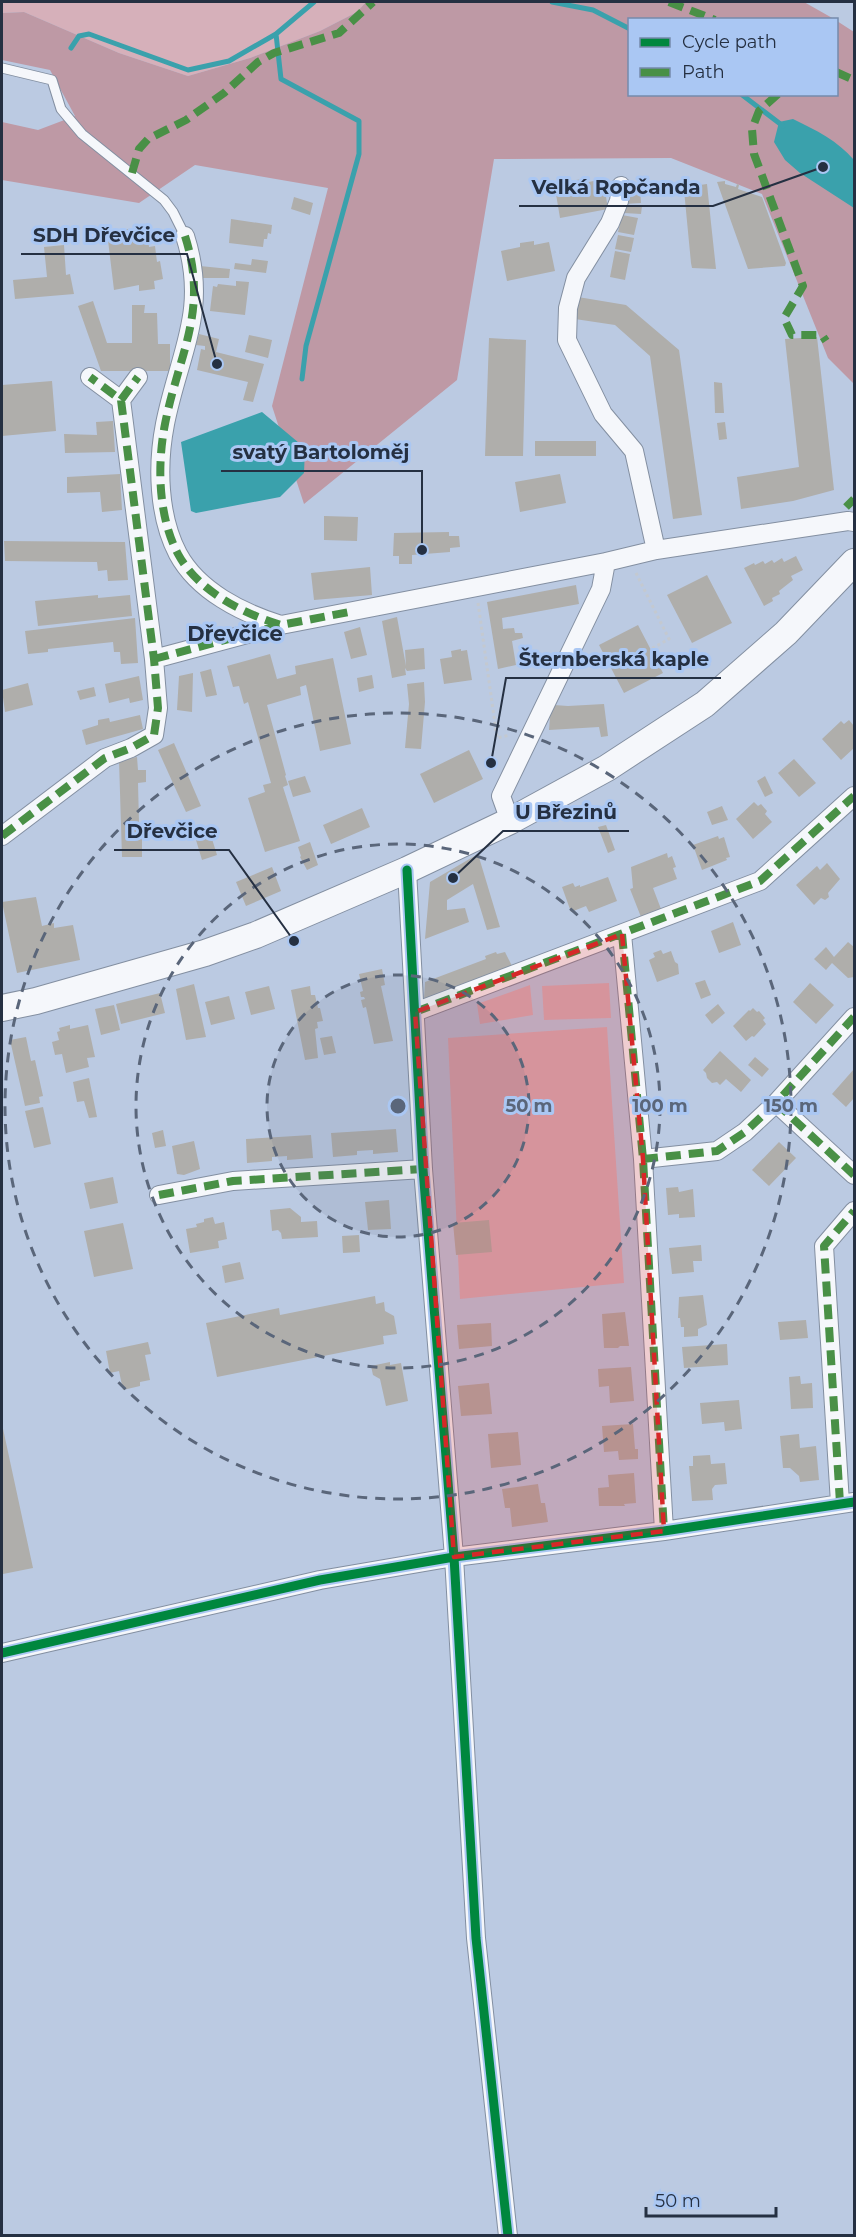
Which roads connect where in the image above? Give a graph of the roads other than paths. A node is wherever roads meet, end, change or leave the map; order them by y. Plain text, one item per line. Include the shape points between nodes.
1 (2, 68) edge
2 (621, 186) dead end
3 (185, 236) joint
4 (90, 377) dead end
5 (138, 377) dead end
6 (121, 400) junction
7 (850, 517) edge
8 (656, 550) junction
9 (606, 562) junction
10 (855, 562) edge
11 (281, 625) junction
12 (154, 659) junction
13 (855, 796) edge
14 (510, 821) junction
15 (2, 836) edge
16 (407, 870) junction
17 (622, 934) junction
18 (2, 1008) edge
19 (415, 1012) junction
20 (855, 1017) edge
21 (776, 1103) junction
22 (643, 1159) junction
23 (423, 1169) junction
24 (855, 1174) edge
25 (159, 1195) dead end
26 (855, 1211) edge
27 (848, 1502) edge
28 (664, 1531) junction
29 (454, 1557) junction
30 (2, 1653) edge
31 (508, 2235) edge

1 - 3 lane via 52,80 61,109 82,134 164,200
2 - 8 street via 610,223 576,278 568,308 567,340 603,414 634,451
3 - 11 street via 195,280 194,308 162,442 165,513 179,555 203,584 243,611
4 - 6 street
5 - 6 street
6 - 12 street
7 - 8 street
8 - 9 street
9 - 11 street
9 - 14 street via 601,589 501,796
10 - 14 main road via 786,633 705,704 607,768
11 - 12 street
12 - 15 street via 158,708 154,735 105,758
13 - 17 street via 760,881
14 - 16 main road
16 - 18 main road via 256,935
16 - 19 street
17 - 19 street
17 - 22 street
19 - 23 street
20 - 21 street
21 - 22 street via 717,1151
21 - 24 street
22 - 28 street
23 - 25 street via 233,1181
23 - 29 street
26 - 27 street via 824,1246
27 - 28 street
28 - 29 street
29 - 30 street via 320,1580
29 - 31 street via 476,1938

